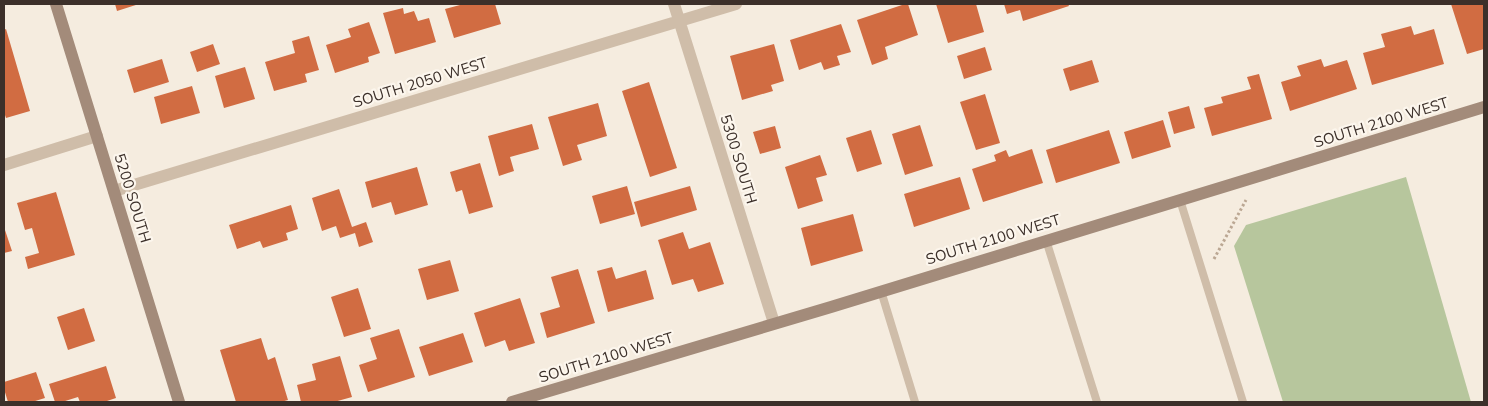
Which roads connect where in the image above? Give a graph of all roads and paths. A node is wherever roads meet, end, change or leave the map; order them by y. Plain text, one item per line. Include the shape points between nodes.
1 (56, 4) edge
2 (674, 4) edge
3 (736, 4) edge
4 (679, 21) junction
5 (1484, 107) edge
6 (97, 136) junction
7 (4, 165) edge
8 (114, 191) junction
9 (1180, 200) junction
10 (1246, 200) dead end
11 (1046, 240) junction
12 (1211, 264) dead end
13 (881, 290) junction
14 (774, 323) junction
15 (179, 402) edge
16 (512, 402) edge
17 (915, 402) edge
18 (1098, 402) edge
19 (1243, 402) edge

1 - 6 street, 5200 SOUTH
2 - 4 street, 5300 SOUTH
3 - 4 street, SOUTH 2050 WEST
4 - 8 street, SOUTH 2050 WEST
4 - 14 street, 5300 SOUTH
5 - 9 street, SOUTH 2100 WEST
6 - 7 street
6 - 8 street, 5200 SOUTH
8 - 15 street, 5200 SOUTH
9 - 11 street, SOUTH 2100 WEST
9 - 19 lane
10 - 12 path
11 - 13 street, SOUTH 2100 WEST
11 - 18 lane
13 - 14 street, SOUTH 2100 WEST
13 - 17 lane
14 - 16 street, SOUTH 2100 WEST

